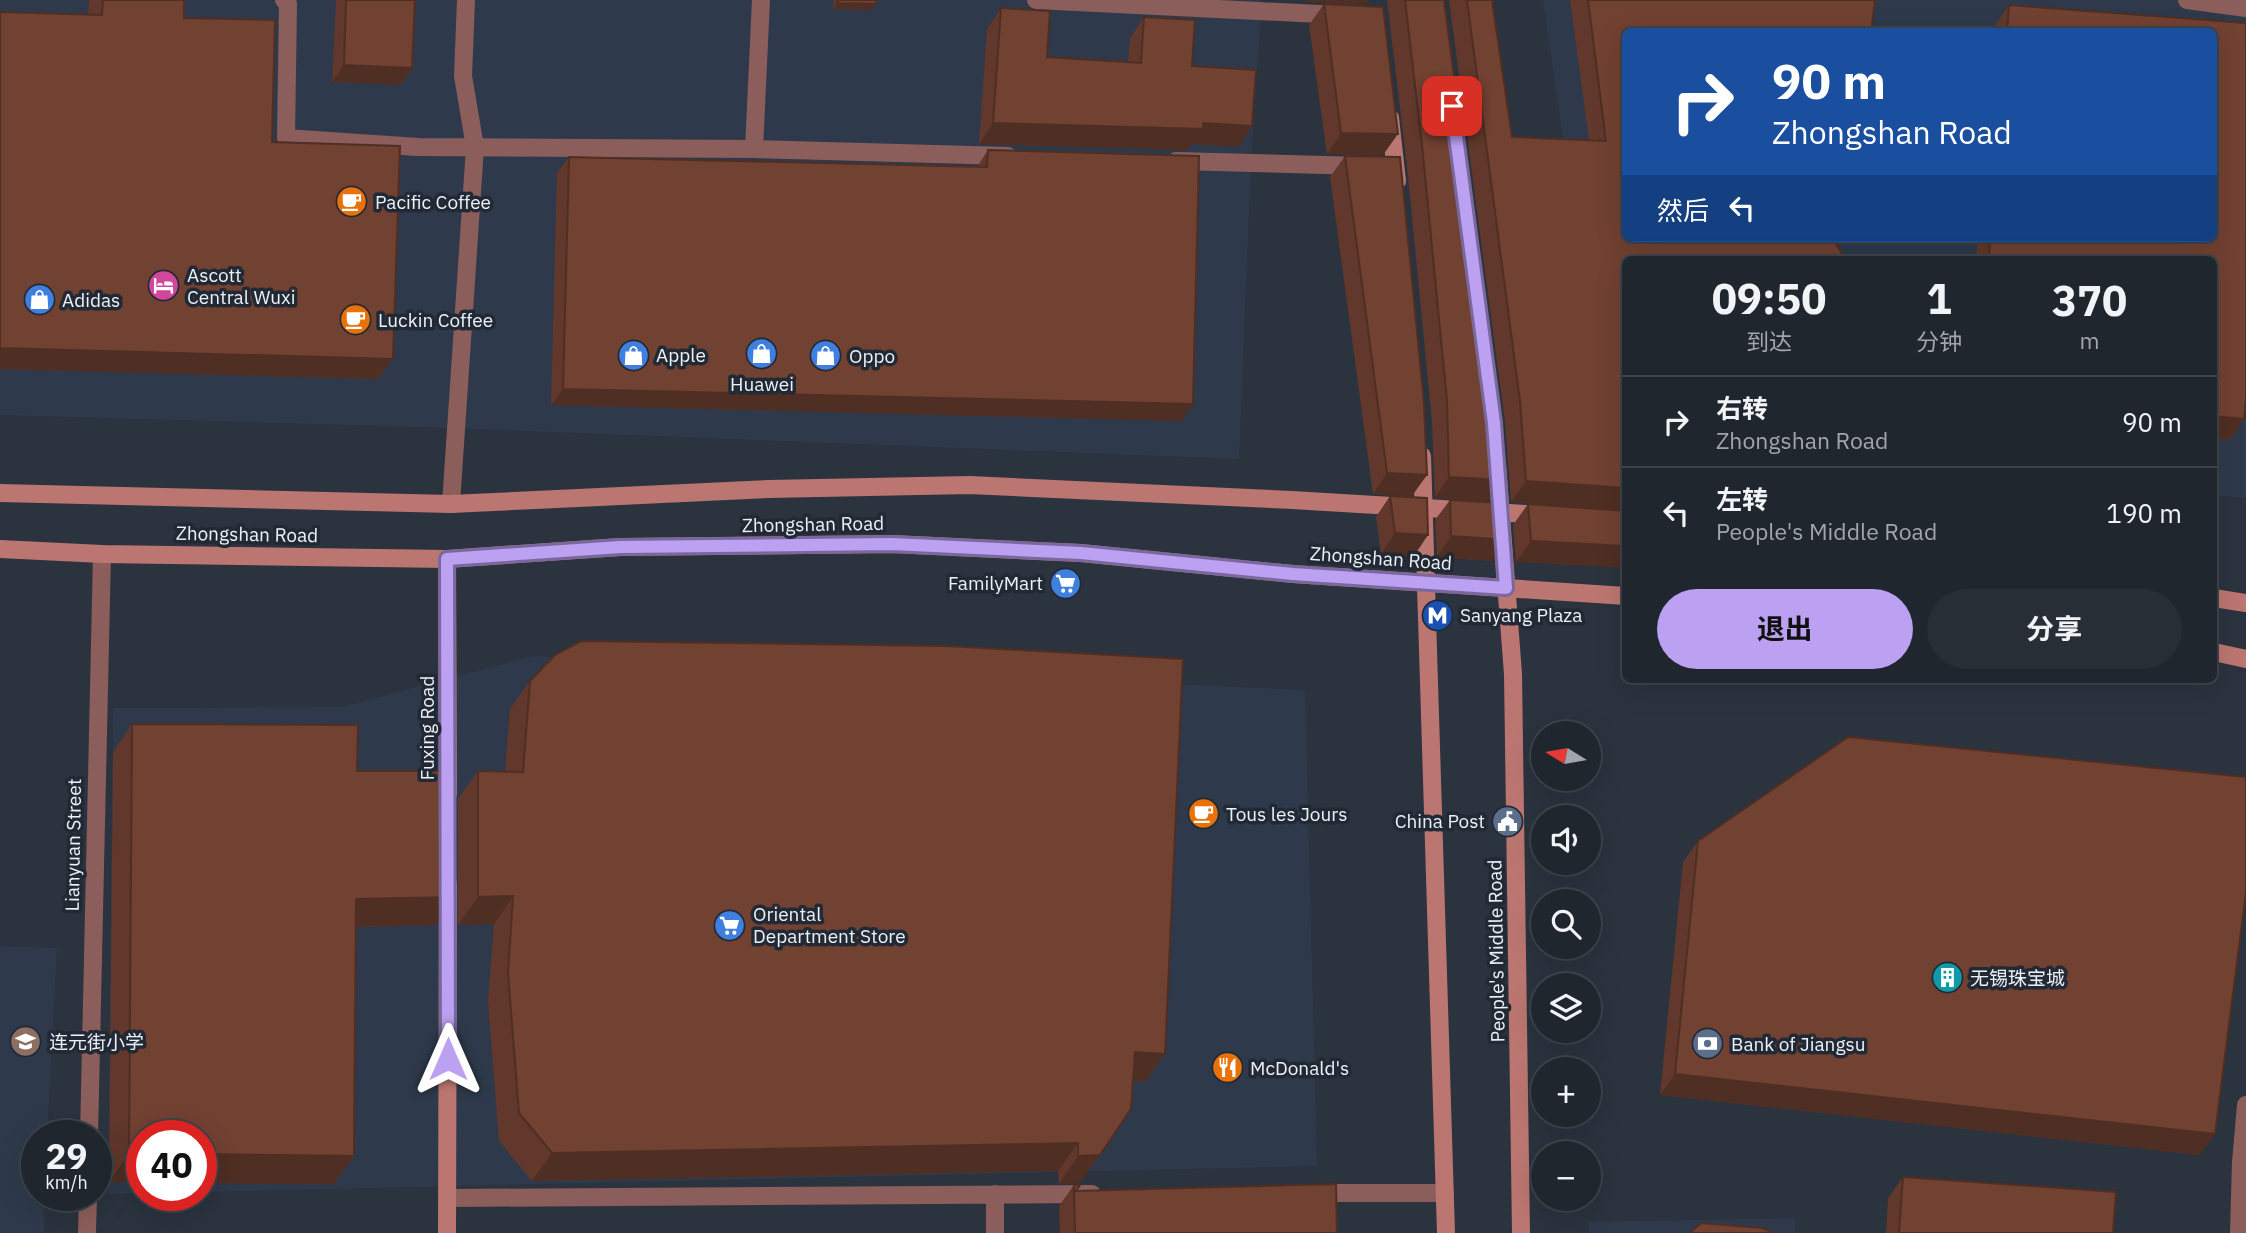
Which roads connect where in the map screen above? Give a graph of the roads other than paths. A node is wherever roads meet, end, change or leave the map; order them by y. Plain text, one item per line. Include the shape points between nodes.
1 (284, 0) edge
2 (467, 0) edge
3 (761, 0) edge
4 (1036, 0) edge
5 (2187, 0) edge
6 (2246, 8) edge
7 (1351, 16) edge
8 (1388, 99) edge
9 (475, 147) junction
10 (754, 149) junction
11 (1019, 157) edge
12 (1158, 161) edge
13 (1396, 167) junction
14 (1399, 194) edge
15 (1422, 435) edge
16 (1496, 449) edge
17 (0, 493) edge
18 (451, 504) junction
19 (1424, 508) junction
20 (1501, 513) junction
21 (1563, 517) edge
22 (0, 550) edge
23 (102, 554) junction
24 (447, 559) junction
25 (1426, 583) junction
26 (1506, 588) junction
27 (1622, 596) edge
28 (2217, 598) edge
29 (2246, 603) edge
30 (2217, 653) edge
31 (2246, 659) edge
32 (448, 809) edge
33 (448, 864) edge
34 (2246, 1105) edge
35 (89, 1120) edge
36 (2243, 1161) edge
37 (1445, 1193) junction
38 (995, 1194) junction
39 (1105, 1194) edge
40 (1298, 1194) edge
41 (448, 1198) junction
42 (88, 1211) edge
43 (87, 1233) edge
44 (447, 1233) edge
45 (995, 1233) edge
46 (1446, 1233) edge
47 (1521, 1233) edge
48 (2239, 1233) edge

1 - 9 street via 288,4 286,138
2 - 9 street via 463,76
3 - 10 street
4 - 7 street
5 - 6 street
8 - 13 main road
9 - 10 street
9 - 18 street
10 - 11 street
12 - 13 street
13 - 14 main road
15 - 19 main road
16 - 20 main road, People's Middle Road
17 - 18 main road, Zhongshan Road
18 - 19 main road, Zhongshan Road via 970,485
19 - 20 main road, Zhongshan Road
19 - 25 main road
20 - 21 main road, Zhongshan Road
20 - 26 main road, People's Middle Road
22 - 23 main road, Zhongshan Road
23 - 24 main road, Zhongshan Road
23 - 35 street, Lianyuan Street
24 - 25 main road, Zhongshan Road via 620,547 892,544 1081,553
24 - 32 main road, Fuxing Road
25 - 26 main road, Zhongshan Road
25 - 37 main road
26 - 27 main road, Zhongshan Road
26 - 47 main road, People's Middle Road via 1513,674
28 - 29 main road
30 - 31 main road
33 - 41 main road
34 - 36 street
36 - 48 street
37 - 40 street
37 - 46 main road
38 - 39 street
38 - 41 street
38 - 45 street
41 - 44 main road
42 - 43 street

